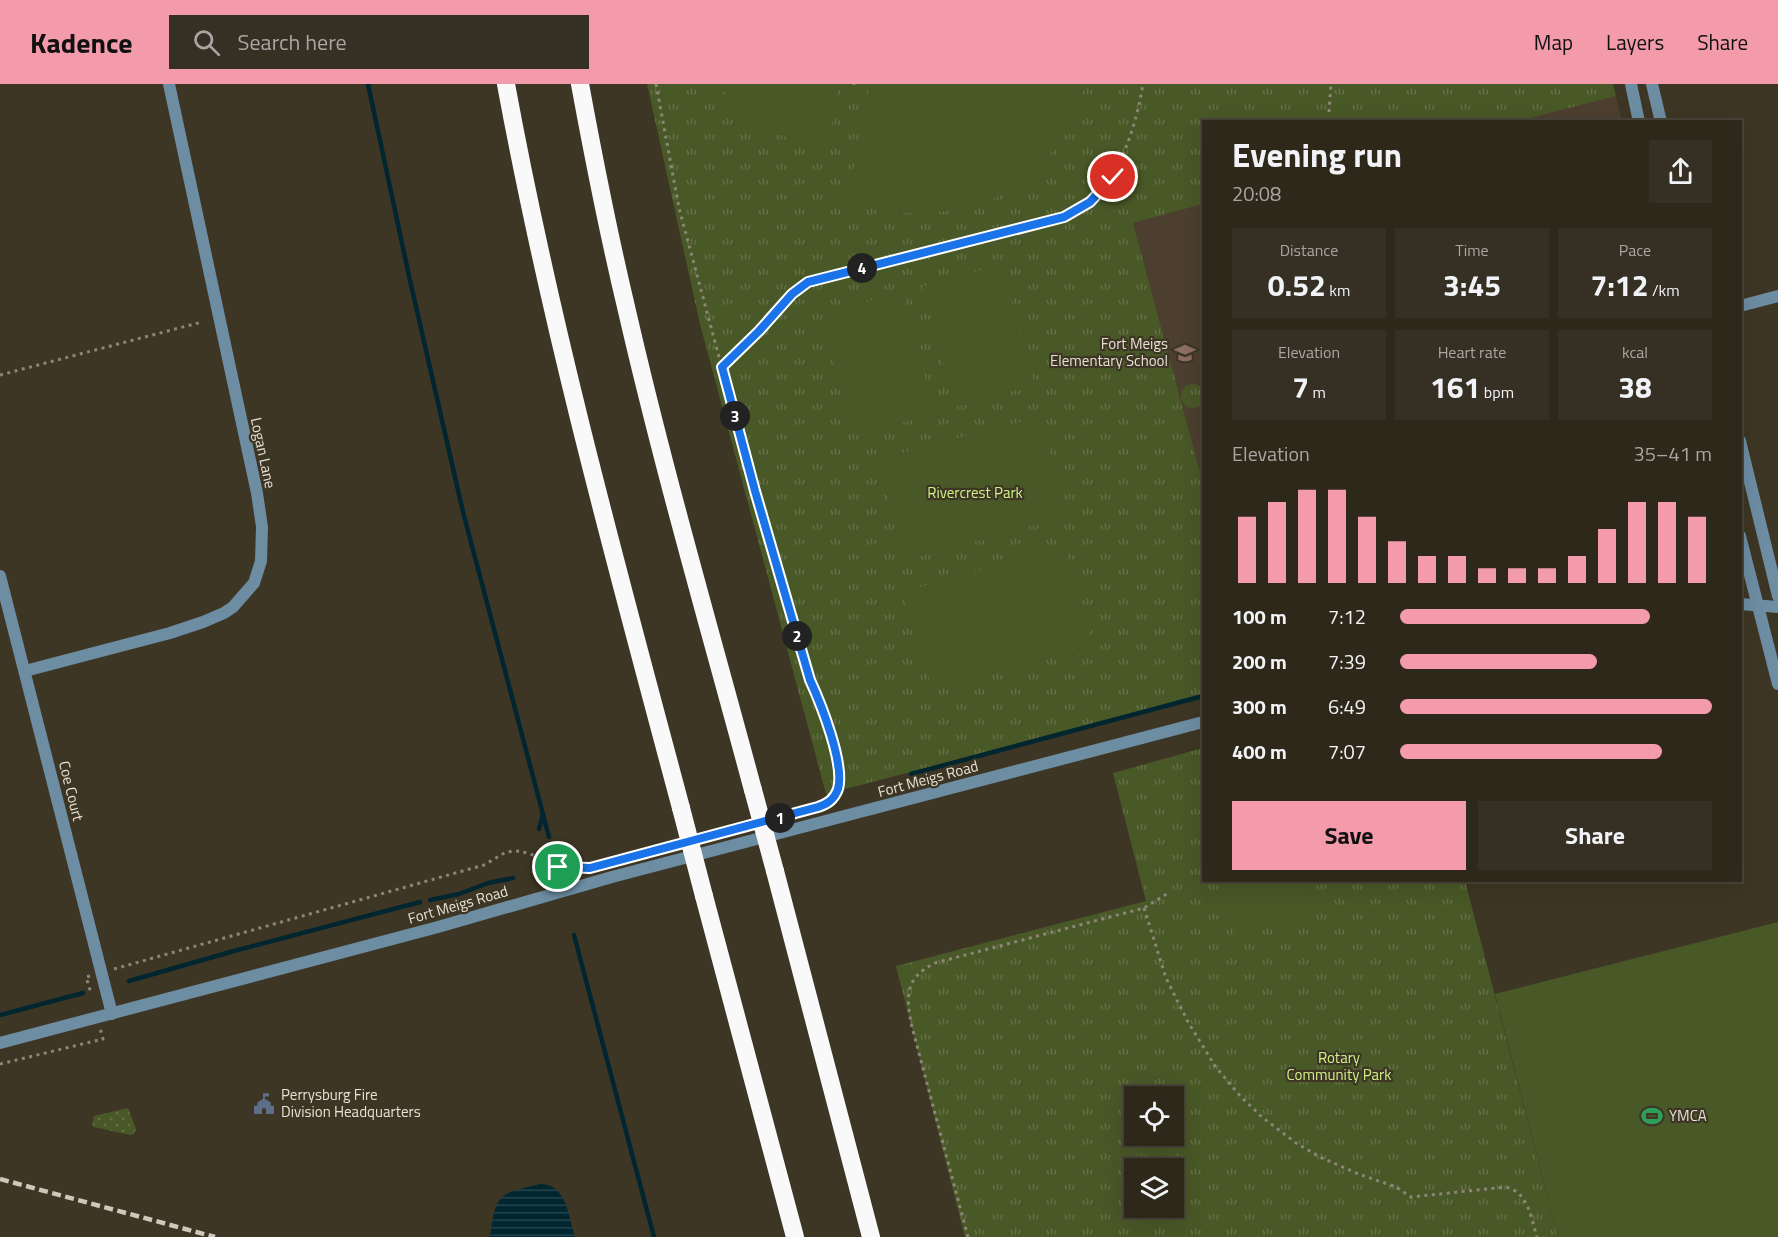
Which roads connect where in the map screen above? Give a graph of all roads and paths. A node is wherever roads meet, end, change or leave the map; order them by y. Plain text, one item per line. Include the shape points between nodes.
1 (169, 84) edge
2 (506, 84) edge
3 (580, 84) edge
4 (656, 84) edge
5 (1143, 84) edge
6 (1332, 84) edge
7 (1338, 84) edge
8 (1630, 84) edge
9 (1652, 84) edge
10 (1331, 90) junction
11 (1329, 112) dead end
12 (1639, 120) edge
13 (1661, 120) edge
14 (1778, 297) edge
15 (1742, 306) edge
16 (202, 322) dead end
17 (722, 367) junction
18 (0, 375) edge
19 (1742, 449) edge
20 (1742, 544) edge
21 (0, 576) edge
22 (1778, 596) edge
23 (1742, 604) edge
24 (1757, 605) junction
25 (1778, 607) edge
26 (25, 671) junction
27 (1778, 684) edge
28 (1202, 722) edge
29 (806, 810) dead end
30 (590, 868) dead end
31 (1170, 892) dead end
32 (1144, 908) junction
33 (113, 969) dead end
34 (86, 977) dead end
35 (93, 999) dead end
36 (112, 1014) junction
37 (101, 1031) dead end
38 (0, 1043) edge
39 (0, 1064) edge
40 (795, 1237) edge
41 (871, 1237) edge
42 (968, 1237) edge
43 (1537, 1237) edge

1 - 26 street, Logan Lane via 256,493 262,527 261,561 249,590 224,614 170,633
2 - 40 highway, bridge via 583,440
3 - 41 highway, bridge via 632,334 660,445
4 - 17 path via 680,208
5 - 17 path via 1140,104 1113,177 1083,207 1064,217 808,282
6 - 10 path
7 - 10 path
8 - 12 street
9 - 13 street
10 - 11 path
14 - 15 street
16 - 18 path
17 - 29 path via 810,680 838,765 835,797 827,804
19 - 22 street
20 - 24 street
21 - 26 street, Coe Court
23 - 24 street
24 - 25 street
24 - 27 street
26 - 36 street, Coe Court
28 - 36 street, Fort Meigs Road via 612,877
30 - 33 path via 558,867 531,854 506,852 484,866
31 - 32 path
32 - 42 path via 945,959 927,967 913,980 907,1004 912,1028
32 - 43 path via 1166,978 1188,1022 1215,1066 1262,1117 1320,1156 1411,1197 1512,1188 1526,1204
34 - 35 path
36 - 38 street, Fort Meigs Road
37 - 39 path via 103,1040

